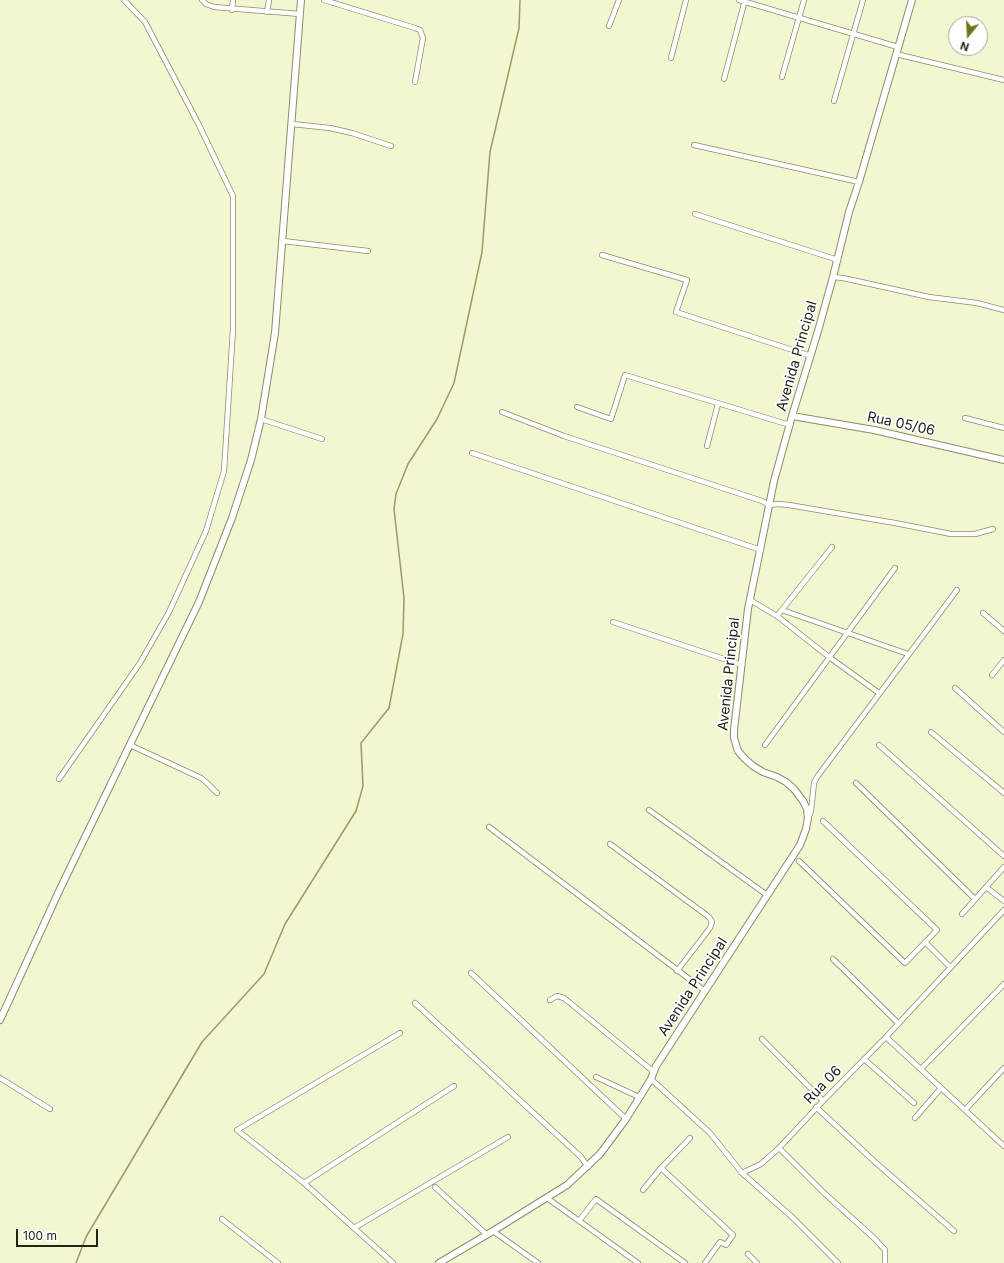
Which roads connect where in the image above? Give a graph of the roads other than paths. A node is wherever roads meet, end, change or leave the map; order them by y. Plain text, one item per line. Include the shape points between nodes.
1 (124, 0) edge
2 (202, 0) edge
3 (233, 0) edge
4 (269, 0) edge
5 (301, 0) edge
6 (324, 0) edge
7 (619, 0) edge
8 (686, 0) edge
9 (739, 0) edge
10 (804, 0) edge
11 (863, 0) edge
12 (912, 0) edge
13 (744, 1) edge
14 (232, 10) junction
15 (268, 12) junction
16 (300, 14) junction
17 (798, 18) junction
18 (609, 26) dead end
19 (853, 34) junction
20 (898, 47) junction
21 (896, 54) junction
22 (671, 58) dead end
23 (782, 77) dead end
24 (724, 79) dead end
25 (1004, 80) edge
26 (415, 82) dead end
27 (834, 101) dead end
28 (292, 124) junction
29 (694, 145) dead end
30 (391, 146) dead end
31 (859, 182) junction
32 (695, 214) dead end
33 (282, 241) junction
34 (368, 251) dead end
35 (602, 255) dead end
36 (838, 260) junction
37 (833, 277) junction
38 (1004, 310) edge
39 (811, 356) junction
40 (718, 404) junction
41 (577, 407) dead end
42 (502, 412) dead end
43 (792, 416) junction
44 (965, 418) dead end
45 (261, 420) junction
46 (790, 426) junction
47 (1004, 428) edge
48 (322, 439) dead end
49 (707, 446) dead end
50 (472, 453) dead end
51 (1004, 460) edge
52 (769, 505) junction
53 (993, 529) dead end
54 (832, 547) dead end
55 (761, 550) junction
56 (895, 568) dead end
57 (957, 590) dead end
58 (750, 600) junction
59 (782, 610) junction
60 (983, 612) dead end
61 (777, 616) junction
62 (613, 622) dead end
63 (1004, 631) edge
64 (847, 632) junction
65 (908, 654) junction
66 (829, 657) junction
67 (1004, 660) edge
68 (742, 665) junction
69 (992, 675) dead end
70 (955, 688) dead end
71 (879, 693) junction
72 (931, 732) dead end
73 (1004, 732) edge
74 (130, 744) junction
75 (764, 745) dead end
76 (879, 745) dead end
77 (59, 779) dead end
78 (856, 783) dead end
79 (1004, 792) edge
80 (217, 793) dead end
81 (649, 810) dead end
82 (808, 818) junction
83 (823, 821) dead end
84 (489, 827) dead end
85 (610, 844) dead end
86 (1004, 856) edge
87 (799, 861) dead end
88 (1004, 867) edge
89 (986, 887) junction
90 (767, 895) junction
91 (975, 899) junction
92 (1004, 901) edge
93 (1004, 910) edge
94 (962, 914) dead end
95 (925, 942) junction
96 (833, 959) dead end
97 (950, 967) junction
98 (677, 971) junction
99 (471, 973) dead end
100 (1004, 984) edge
101 (705, 991) junction
102 (550, 1000) dead end
103 (415, 1003) dead end
104 (0, 1020) edge
105 (898, 1023) junction
106 (400, 1033) dead end
107 (886, 1037) junction
108 (762, 1039) dead end
109 (864, 1059) junction
110 (1004, 1068) edge
111 (921, 1069) junction
112 (654, 1072) junction
113 (596, 1077) dead end
114 (0, 1078) edge
115 (651, 1079) junction
116 (454, 1086) dead end
117 (941, 1088) junction
118 (639, 1097) junction
119 (823, 1101) junction
120 (914, 1103) dead end
121 (816, 1108) junction
122 (50, 1109) dead end
123 (965, 1110) junction
124 (626, 1118) junction
125 (915, 1118) dead end
126 (508, 1137) dead end
127 (690, 1138) dead end
128 (1004, 1146) edge
129 (778, 1148) junction
130 (588, 1167) junction
131 (661, 1168) junction
132 (742, 1173) junction
133 (304, 1183) junction
134 (435, 1187) dead end
135 (643, 1190) dead end
136 (547, 1198) junction
137 (222, 1219) dead end
138 (579, 1221) junction
139 (354, 1228) junction
140 (493, 1231) junction
141 (954, 1231) dead end
142 (487, 1235) junction
143 (748, 1254) dead end
144 (278, 1263) edge
145 (393, 1263) edge
146 (438, 1263) edge
147 (538, 1263) edge
148 (638, 1263) edge
149 (685, 1263) edge
150 (705, 1263) edge
151 (757, 1263) edge
152 (838, 1263) edge
153 (885, 1263) edge

1 - 77 street via 145,22 233,196 233,329 224,471 206,531 169,612 140,663
2 - 14 street via 214,7
3 - 14 street
4 - 15 street
5 - 16 street
6 - 26 street via 420,30 423,38
7 - 18 street
8 - 22 street
9 - 13 street
10 - 17 street
11 - 19 street
12 - 20 street, Avenida Principal
13 - 17 street
13 - 24 street
14 - 15 street
15 - 16 street
16 - 28 street
17 - 19 street
17 - 23 street
19 - 20 street
19 - 27 street
20 - 21 street, Avenida Principal
21 - 25 street
21 - 31 street, Avenida Principal
28 - 30 street via 352,132
28 - 33 street
29 - 31 street
31 - 36 street, Avenida Principal via 848,212
32 - 36 street
33 - 34 street
33 - 45 street via 275,333
35 - 39 street via 687,280 676,312
36 - 37 street, Avenida Principal
37 - 38 street
37 - 39 street, Avenida Principal
39 - 43 street, Avenida Principal
40 - 41 street via 624,375 611,420
40 - 46 street
40 - 49 street
42 - 52 street via 564,436
43 - 46 street, Avenida Principal
43 - 51 street, Rua 05/06 via 874,430
44 - 47 street
45 - 48 street
45 - 74 street via 232,518 199,602
46 - 52 street, Avenida Principal
50 - 55 street
52 - 53 street via 789,505 951,534 975,534
52 - 55 street, Avenida Principal
54 - 59 street
55 - 58 street, Avenida Principal
56 - 64 street
57 - 65 street
58 - 61 street
58 - 68 street, Avenida Principal
59 - 61 street
59 - 64 street
60 - 63 street
61 - 66 street
62 - 68 street
64 - 65 street
64 - 66 street
65 - 71 street
66 - 71 street
66 - 75 street
67 - 69 street
68 - 82 street, Avenida Principal via 734,730 738,751 753,766 786,782 794,789 807,809
70 - 73 street
71 - 82 street via 814,782
72 - 79 street
74 - 80 street via 201,778
74 - 104 street
76 - 86 street
78 - 91 street
81 - 90 street
82 - 90 street, Avenida Principal via 800,845
83 - 95 street via 937,930
84 - 98 street
85 - 98 street via 709,917 712,922
87 - 95 street via 905,963
88 - 89 street
89 - 91 street
89 - 92 street
90 - 101 street, Avenida Principal
91 - 94 street
93 - 97 street, Rua 06
95 - 97 street
96 - 105 street
97 - 105 street, Rua 06
98 - 101 street
99 - 124 street
100 - 111 street
101 - 112 street, Avenida Principal
102 - 112 street via 557,996 564,998
103 - 130 street
105 - 107 street, Rua 06
106 - 133 street via 237,1130
107 - 109 street, Rua 06
107 - 111 street
108 - 119 street
109 - 119 street, Rua 06
109 - 120 street
110 - 123 street
111 - 117 street
112 - 115 street, Avenida Principal
113 - 118 street
114 - 122 street
115 - 118 street, Avenida Principal
115 - 132 street via 710,1133
116 - 133 street
117 - 123 street
117 - 125 street
118 - 124 street, Avenida Principal
119 - 121 street, Rua 06
121 - 129 street, Rua 06
121 - 141 street
123 - 128 street
124 - 130 street, Avenida Principal
126 - 139 street
127 - 131 street
129 - 132 street, Rua 06 via 761,1164
129 - 153 street via 874,1238 885,1250
130 - 136 street, Avenida Principal
131 - 135 street
131 - 150 street via 733,1235 726,1245 720,1242
132 - 152 street via 792,1217
133 - 139 street
134 - 142 street
136 - 138 street
136 - 140 street, Avenida Principal
137 - 144 street
138 - 148 street
138 - 149 street via 596,1199
139 - 145 street
140 - 142 street, Avenida Principal
140 - 147 street
142 - 146 street, Avenida Principal
143 - 151 street

